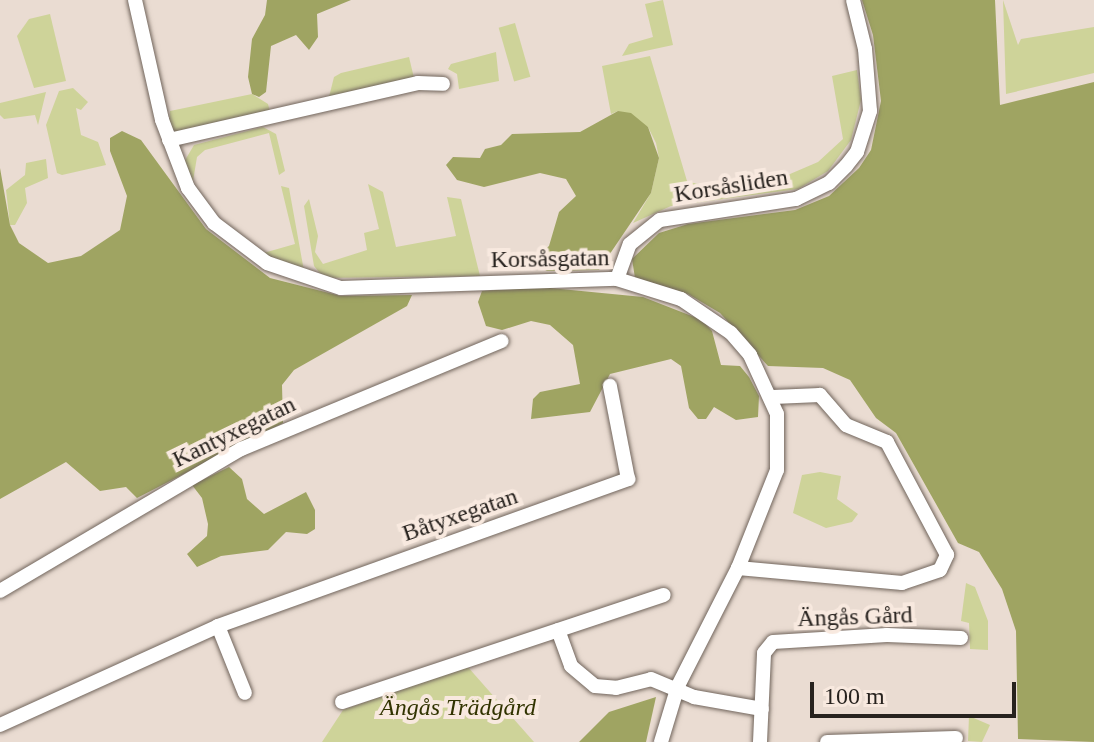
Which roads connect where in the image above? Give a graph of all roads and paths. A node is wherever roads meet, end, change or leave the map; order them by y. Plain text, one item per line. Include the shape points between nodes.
1 (135, 0) edge
2 (853, 0) edge
3 (443, 84) dead end
4 (169, 140) junction
5 (617, 279) junction
6 (502, 341) dead end
7 (610, 386) dead end
8 (773, 397) junction
9 (738, 568) junction
10 (0, 591) edge
11 (664, 595) dead end
12 (218, 626) junction
13 (558, 630) junction
14 (961, 638) dead end
15 (678, 686) junction
16 (245, 693) dead end
17 (342, 702) dead end
18 (762, 709) junction
19 (0, 725) edge
20 (956, 738) dead end
21 (661, 742) edge
22 (760, 742) edge
23 (827, 742) edge

1 - 4 street, Korsåsgatan
2 - 5 street, Korsåsliden via 865,49 870,111 857,152 846,166 829,183 796,199 660,220 630,244
3 - 4 street via 418,83
4 - 5 street, Korsåsgatan via 188,188 214,223 267,263 301,277 341,288
5 - 8 street, Korsåsgatan via 681,299 710,316 750,355
6 - 10 street, Kantyxegatan via 241,449
7 - 12 street, Båtyxegatan via 628,479
8 - 9 street, Korsåsgatan via 777,470
8 - 9 street via 820,395 846,425 887,442 947,555 940,570 902,583
9 - 15 street, Korsåsgatan
11 - 13 street
12 - 16 street
12 - 19 street, Båtyxegatan
13 - 15 street via 571,666 595,686 616,688 651,679
13 - 17 street
14 - 18 street, Ängås Gård via 887,635 773,642 764,653
15 - 18 street via 694,697
15 - 21 street, Korsåsgatan
18 - 22 street, Ängås Gård
20 - 23 street

